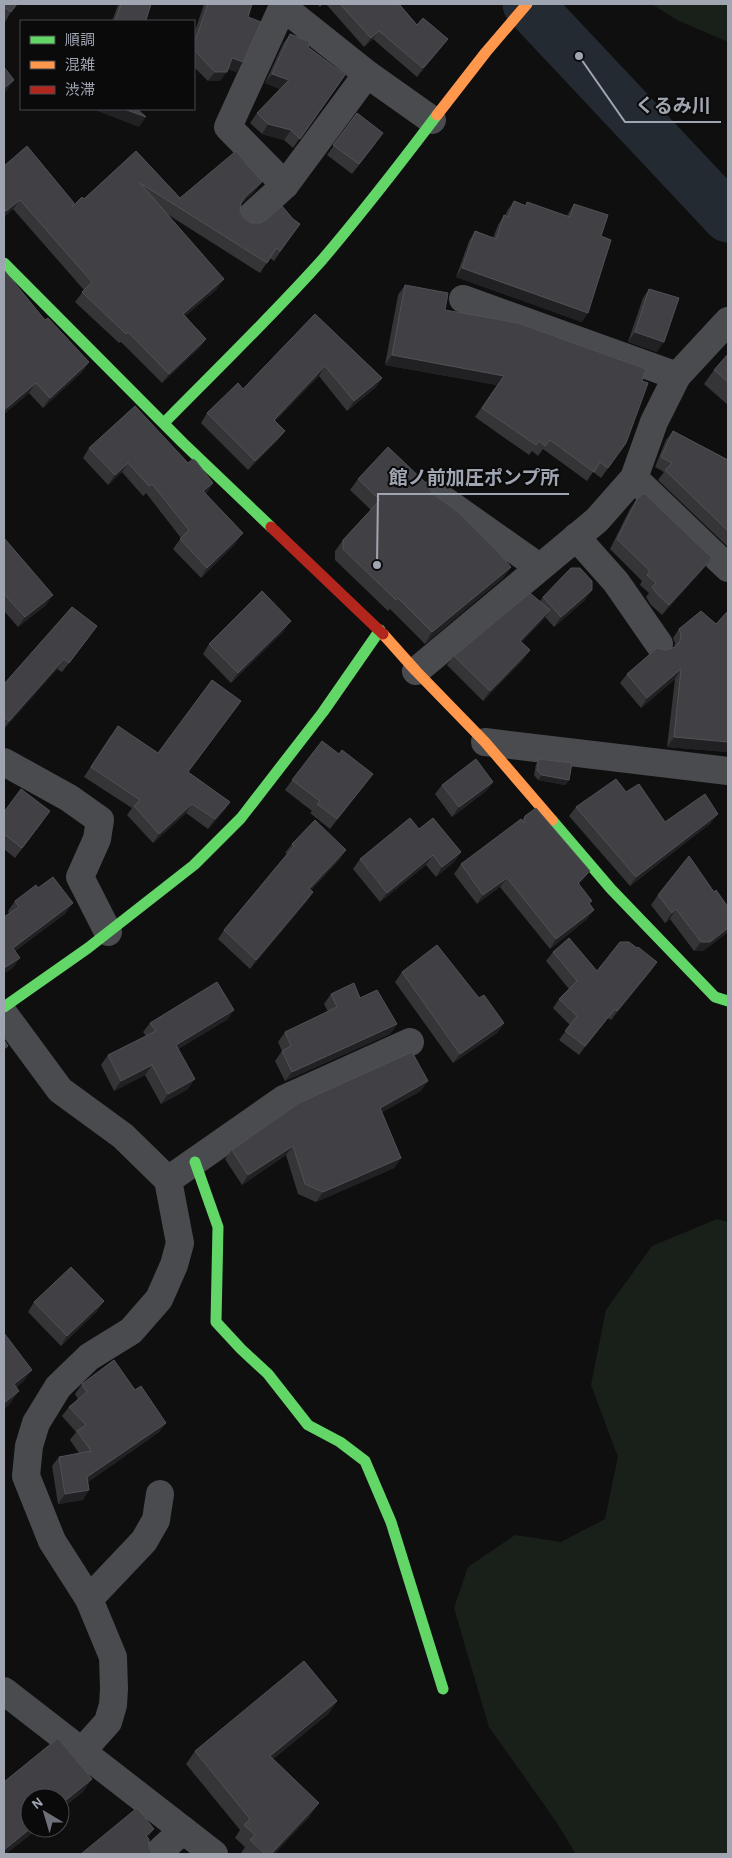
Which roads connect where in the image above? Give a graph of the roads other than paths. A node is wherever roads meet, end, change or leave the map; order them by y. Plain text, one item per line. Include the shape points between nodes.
1 (527, 4) edge
2 (284, 5) edge
3 (367, 74) junction
4 (432, 120) junction
5 (285, 185) junction
6 (249, 218) dead end
7 (4, 263) edge
8 (463, 299) dead end
9 (728, 321) edge
10 (677, 376) junction
11 (164, 423) junction
12 (634, 478) junction
13 (434, 493) edge
14 (576, 537) junction
15 (539, 567) junction
16 (728, 568) edge
17 (380, 630) junction
18 (659, 644) dead end
19 (416, 671) junction
20 (485, 742) junction
21 (4, 762) edge
22 (728, 771) edge
23 (108, 932) junction
24 (728, 1001) edge
25 (4, 1007) edge
26 (4, 1014) edge
27 (410, 1042) dead end
28 (195, 1162) junction
29 (168, 1180) junction
30 (160, 1494) dead end
31 (89, 1599) junction
32 (443, 1689) dead end
33 (4, 1691) edge
34 (82, 1751) junction
35 (184, 1830) junction
36 (157, 1854) edge
37 (214, 1854) edge

1 - 4 street
2 - 3 street
2 - 5 street via 228,127
3 - 4 street
3 - 5 street
4 - 11 street via 368,204 294,291
5 - 6 street
7 - 11 street
8 - 10 street
9 - 10 street
10 - 12 street via 654,422
11 - 17 street
12 - 14 street via 597,520
12 - 16 street
13 - 15 street
14 - 15 street
14 - 18 street via 616,582
15 - 19 street
17 - 19 street
17 - 23 street via 323,712 241,818 194,865
19 - 20 street
20 - 22 street
20 - 24 street via 611,888 715,997
21 - 23 street via 69,798 100,820 97,839 80,878
23 - 25 street
26 - 29 street via 60,1090 123,1136
27 - 28 street via 284,1099
28 - 29 street
28 - 32 street via 218,1227 216,1322 268,1374 308,1425 340,1442 365,1461 391,1522
29 - 31 street via 180,1243 159,1299 131,1331 89,1357 58,1387 36,1423 29,1446 26,1476 52,1541
30 - 31 street via 156,1520 144,1541
31 - 34 street via 113,1657 114,1689 108,1722
33 - 34 street
34 - 35 street
35 - 36 street
35 - 37 street

